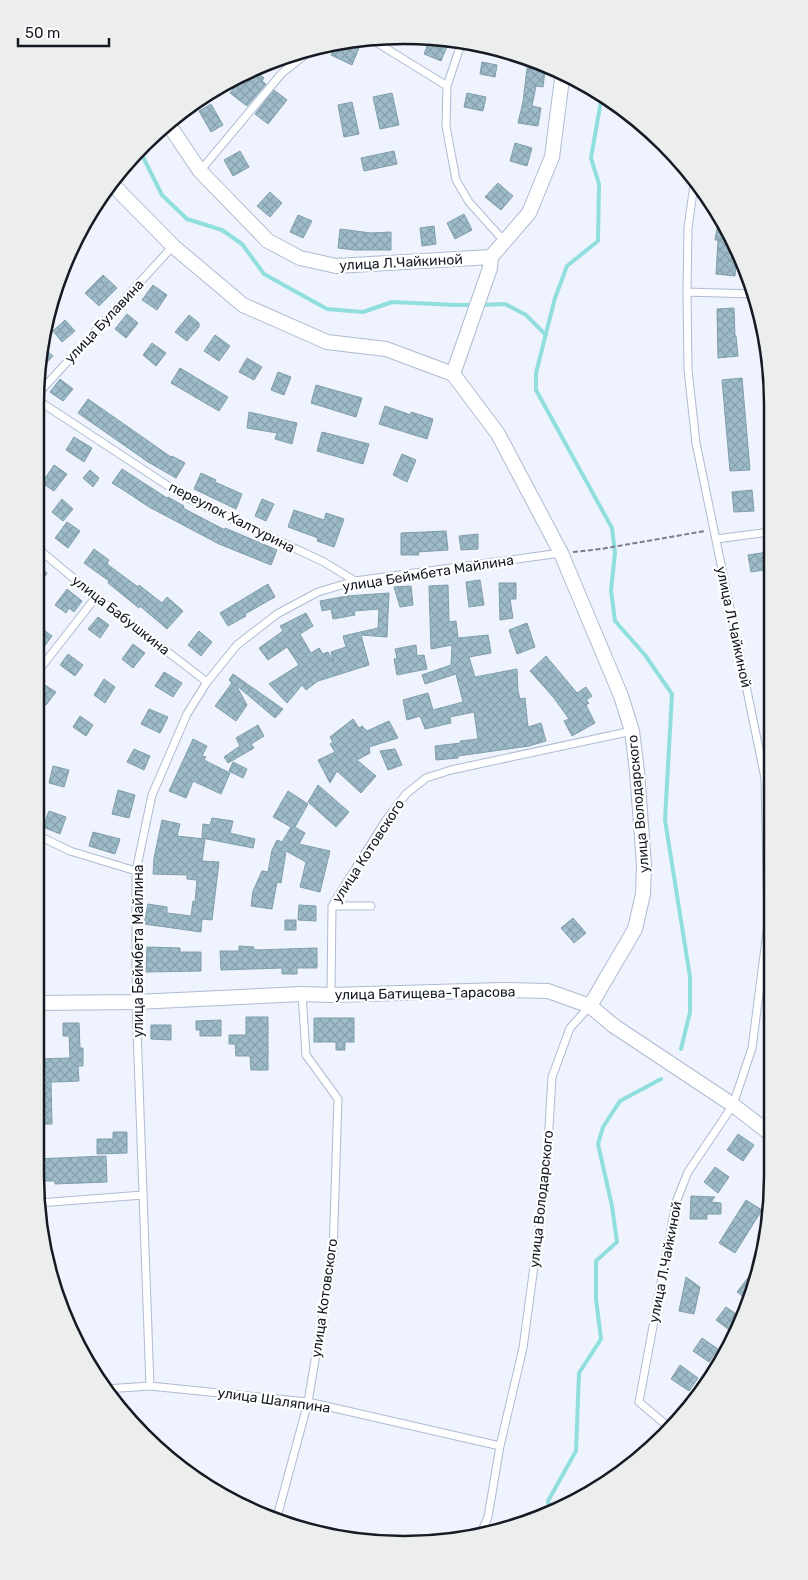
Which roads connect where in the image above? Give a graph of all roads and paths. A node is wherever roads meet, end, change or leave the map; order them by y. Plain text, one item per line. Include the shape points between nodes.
1 (381, 45) edge
2 (460, 49) edge
3 (299, 60) edge
4 (562, 80) edge
5 (447, 86) junction
6 (171, 129) edge
7 (200, 171) junction
8 (116, 188) edge
9 (693, 190) edge
10 (504, 241) junction
11 (173, 246) junction
12 (491, 257) junction
13 (687, 292) junction
14 (747, 294) edge
15 (453, 374) junction
16 (45, 388) edge
17 (44, 403) edge
18 (714, 530) junction
19 (764, 533) edge
20 (716, 539) junction
21 (561, 553) junction
22 (44, 555) edge
23 (355, 581) junction
24 (96, 597) junction
25 (44, 665) edge
26 (207, 682) junction
27 (632, 731) junction
28 (764, 773) edge
29 (44, 838) edge
30 (136, 871) junction
31 (332, 906) junction
32 (371, 906) dead end
33 (764, 955) edge
34 (302, 994) junction
35 (331, 995) junction
36 (136, 1002) junction
37 (44, 1003) edge
38 (590, 1006) junction
39 (733, 1105) junction
40 (764, 1129) edge
41 (143, 1195) junction
42 (45, 1203) edge
43 (150, 1386) junction
44 (113, 1388) edge
45 (308, 1402) junction
46 (665, 1424) edge
47 (500, 1446) junction
48 (278, 1513) edge
49 (484, 1527) edge

1 - 5 lane
2 - 5 lane
3 - 7 lane via 282,73
4 - 10 street via 552,157 529,213
5 - 10 lane via 446,126 456,180 469,202
6 - 7 street, улица Л.Чайкиной
7 - 12 street, улица Л.Чайкиной via 268,241 300,258 336,266
8 - 11 street
9 - 13 lane, улица Л.Чайкиной via 688,228
10 - 12 street
11 - 15 street via 243,305 327,342 386,349
11 - 16 lane, улица Булавина
12 - 15 street via 480,299
13 - 14 lane
13 - 18 lane, улица Л.Чайкиной via 688,370 695,434
15 - 21 street, улица Володарского via 498,434
17 - 23 lane, переулок Халтурина via 185,497 324,562
18 - 20 lane, улица Л.Чайкиной
18 - 21 path
19 - 20 lane
20 - 28 lane, улица Л.Чайкиной
21 - 23 lane, улица Беймбета Майлина
21 - 27 street, улица Володарского via 621,696
22 - 24 lane, улица Бабушкина
23 - 26 lane, улица Беймбета Майлина via 318,592 276,614 238,646
24 - 25 lane
24 - 26 lane, улица Бабушкина
26 - 30 lane, улица Беймбета Майлина via 187,714 152,795
27 - 31 lane, улица Котовского via 426,778 406,794 386,820
27 - 38 street, улица Володарского via 644,864 643,894 635,929
29 - 30 lane via 70,851
30 - 36 lane, улица Беймбета Майлина
31 - 32 lane
31 - 35 lane, улица Котовского
33 - 39 lane, улица Л.Чайкиной via 752,1048
34 - 35 street, улица Батищева-Тарасова
34 - 36 street, улица Батищева-Тарасова
34 - 45 lane, улица Котовского via 306,1055 338,1099 333,1253
35 - 38 street, улица Батищева-Тарасова via 548,991
36 - 37 street, улица Батищева-Тарасова
36 - 41 lane, улица Беймбета Майлина
38 - 39 street, улица Батищева-Тарасова via 614,1026
38 - 47 lane, улица Володарского via 570,1028 552,1077 546,1177 523,1348
39 - 40 street, улица Батищева-Тарасова
39 - 46 lane, улица Л.Чайкиной via 688,1172 676,1202 639,1402
41 - 42 lane
41 - 43 lane, улица Беймбета Майлина
43 - 44 lane, улица Шаляпина
43 - 45 lane, улица Шаляпина
45 - 47 lane, улица Шаляпина
45 - 48 lane, улица Котовского
47 - 49 lane, улица Володарского

